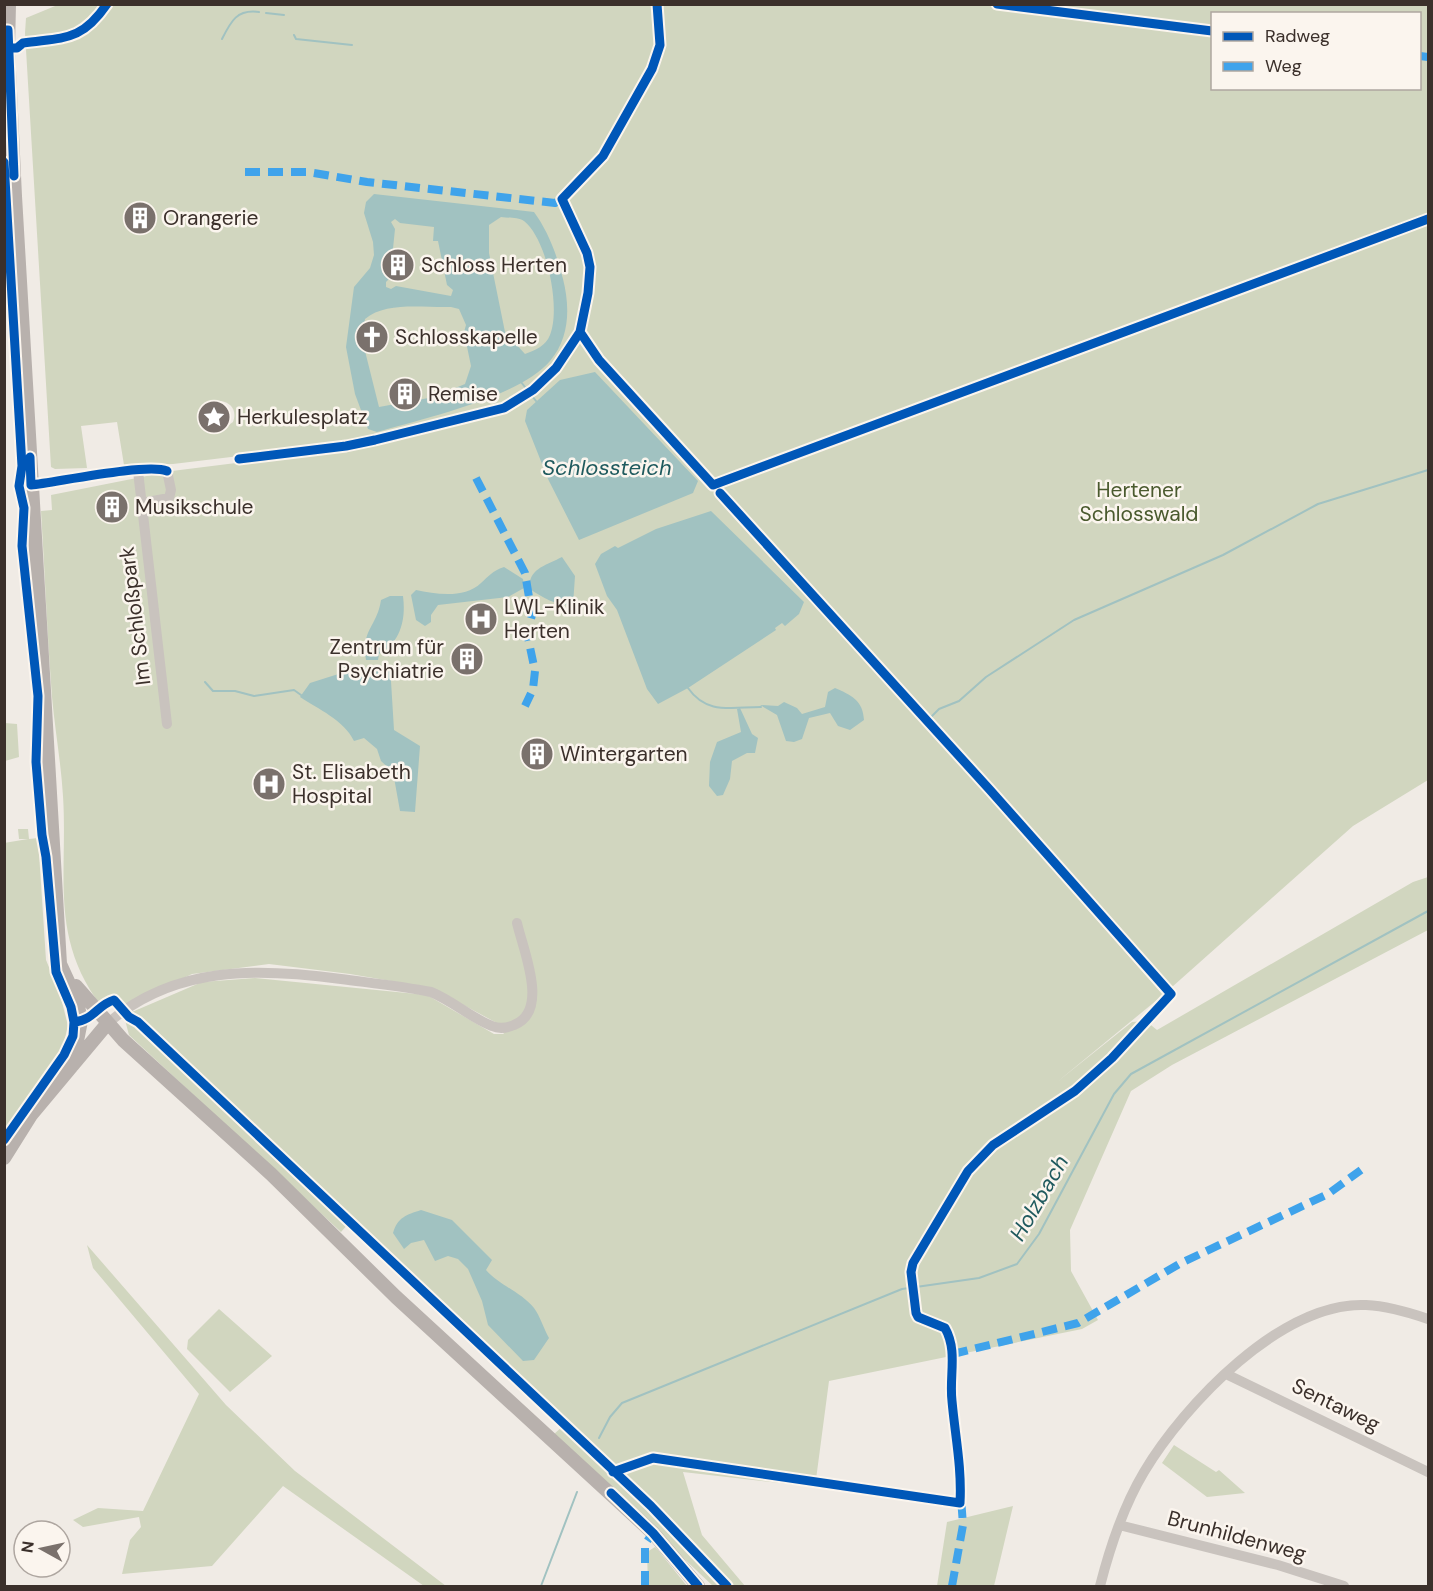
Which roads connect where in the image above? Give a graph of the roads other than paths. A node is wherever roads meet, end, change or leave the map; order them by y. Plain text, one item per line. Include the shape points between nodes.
1 (9, 4) edge
2 (6, 30) edge
3 (138, 471) junction
4 (31, 485) junction
5 (142, 503) junction
6 (167, 724) dead end
7 (517, 923) dead end
8 (59, 942) junction
9 (107, 1024) junction
10 (72, 1066) junction
11 (4, 1158) edge
12 (1428, 1319) edge
13 (1226, 1374) junction
14 (1428, 1472) edge
15 (1119, 1526) junction
16 (698, 1587) edge
17 (1100, 1587) edge
18 (1344, 1587) edge

1 - 2 main road
2 - 4 main road
3 - 4 street
3 - 5 street, Im Schloßpark
3 - 5 street via 167,471 170,480 169,498
4 - 8 main road
5 - 6 street, Im Schloßpark
7 - 9 street via 533,995 525,1018 511,1027 491,1026 455,1002 431,992 268,971 219,974 182,983 125,1009
8 - 9 main road via 77,991
8 - 10 main road via 60,964 77,1001 81,1021
9 - 10 main road
9 - 16 main road via 645,1525
10 - 11 main road via 31,1115
12 - 13 street via 1365,1305 1329,1310 1293,1324
13 - 14 street, Sentaweg
13 - 15 street via 1153,1458
15 - 17 street
15 - 18 street, Brunhildenweg via 1278,1565

